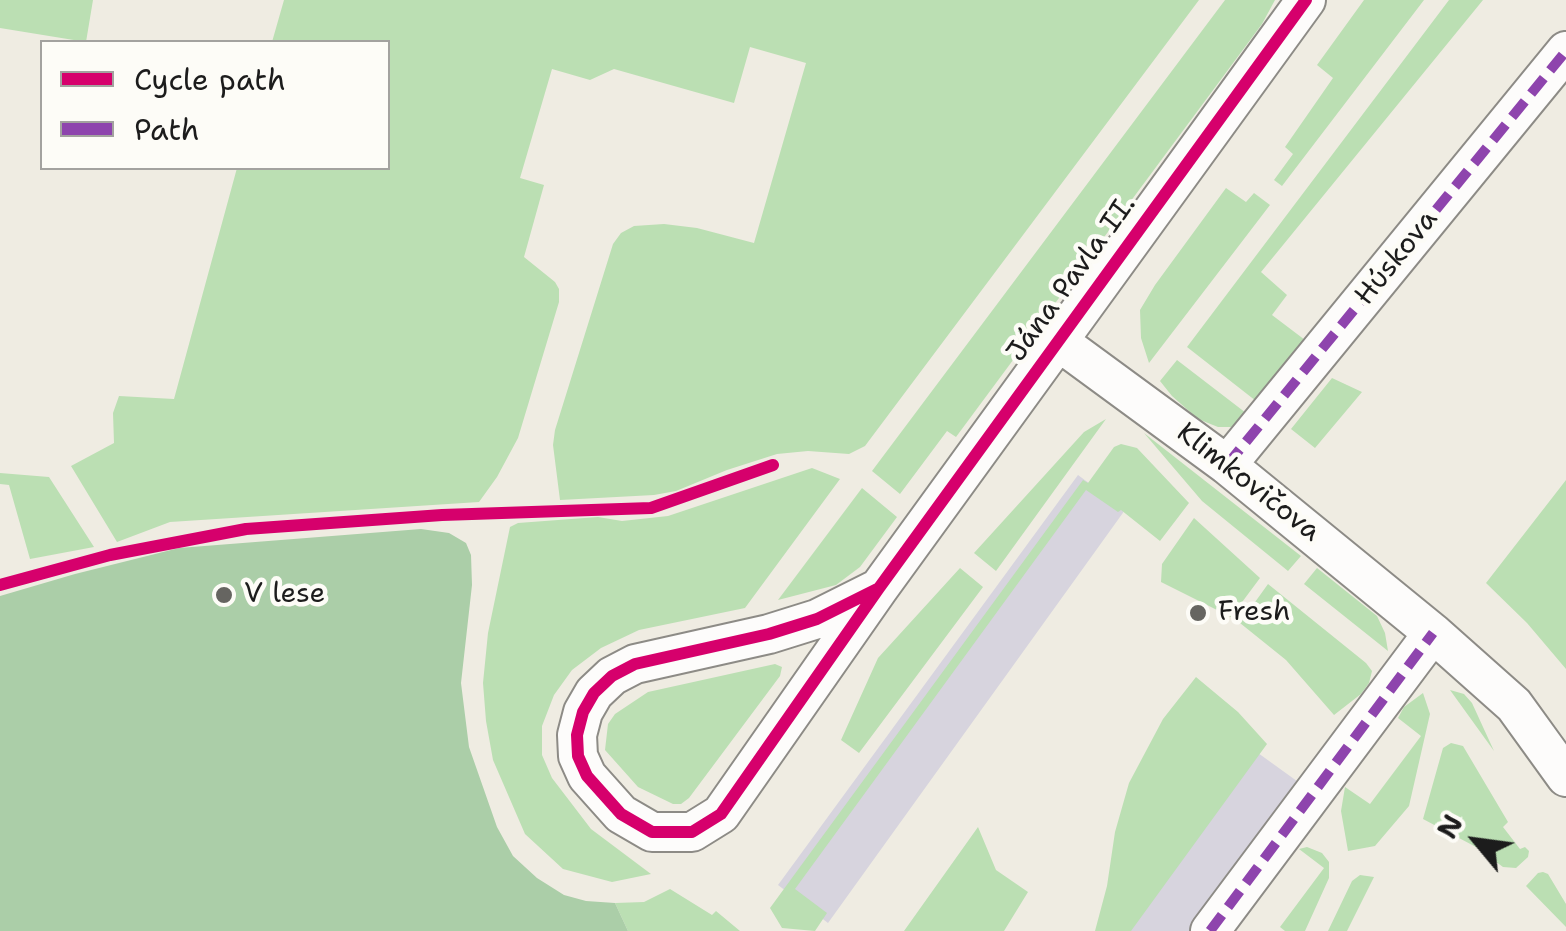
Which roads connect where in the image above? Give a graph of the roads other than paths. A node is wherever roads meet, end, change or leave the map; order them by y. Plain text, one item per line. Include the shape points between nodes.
1 (1306, 0) edge
2 (1566, 51) edge
3 (1058, 341) junction
4 (1227, 465) junction
5 (878, 588) junction
6 (1434, 633) junction
7 (1566, 777) edge
8 (1210, 931) edge

1 - 3 street, Jána Pavla II.
2 - 4 street, Húskova
3 - 4 street, Klimkovičova
3 - 5 street, Jána Pavla II.
4 - 6 street, Klimkovičova
5 - 5 street, Jána Pavla II. via 817,619 635,664 612,676 594,692 577,735 587,776 635,825 673,834 702,828 735,797
6 - 7 street, Klimkovičova via 1514,706
6 - 8 street

